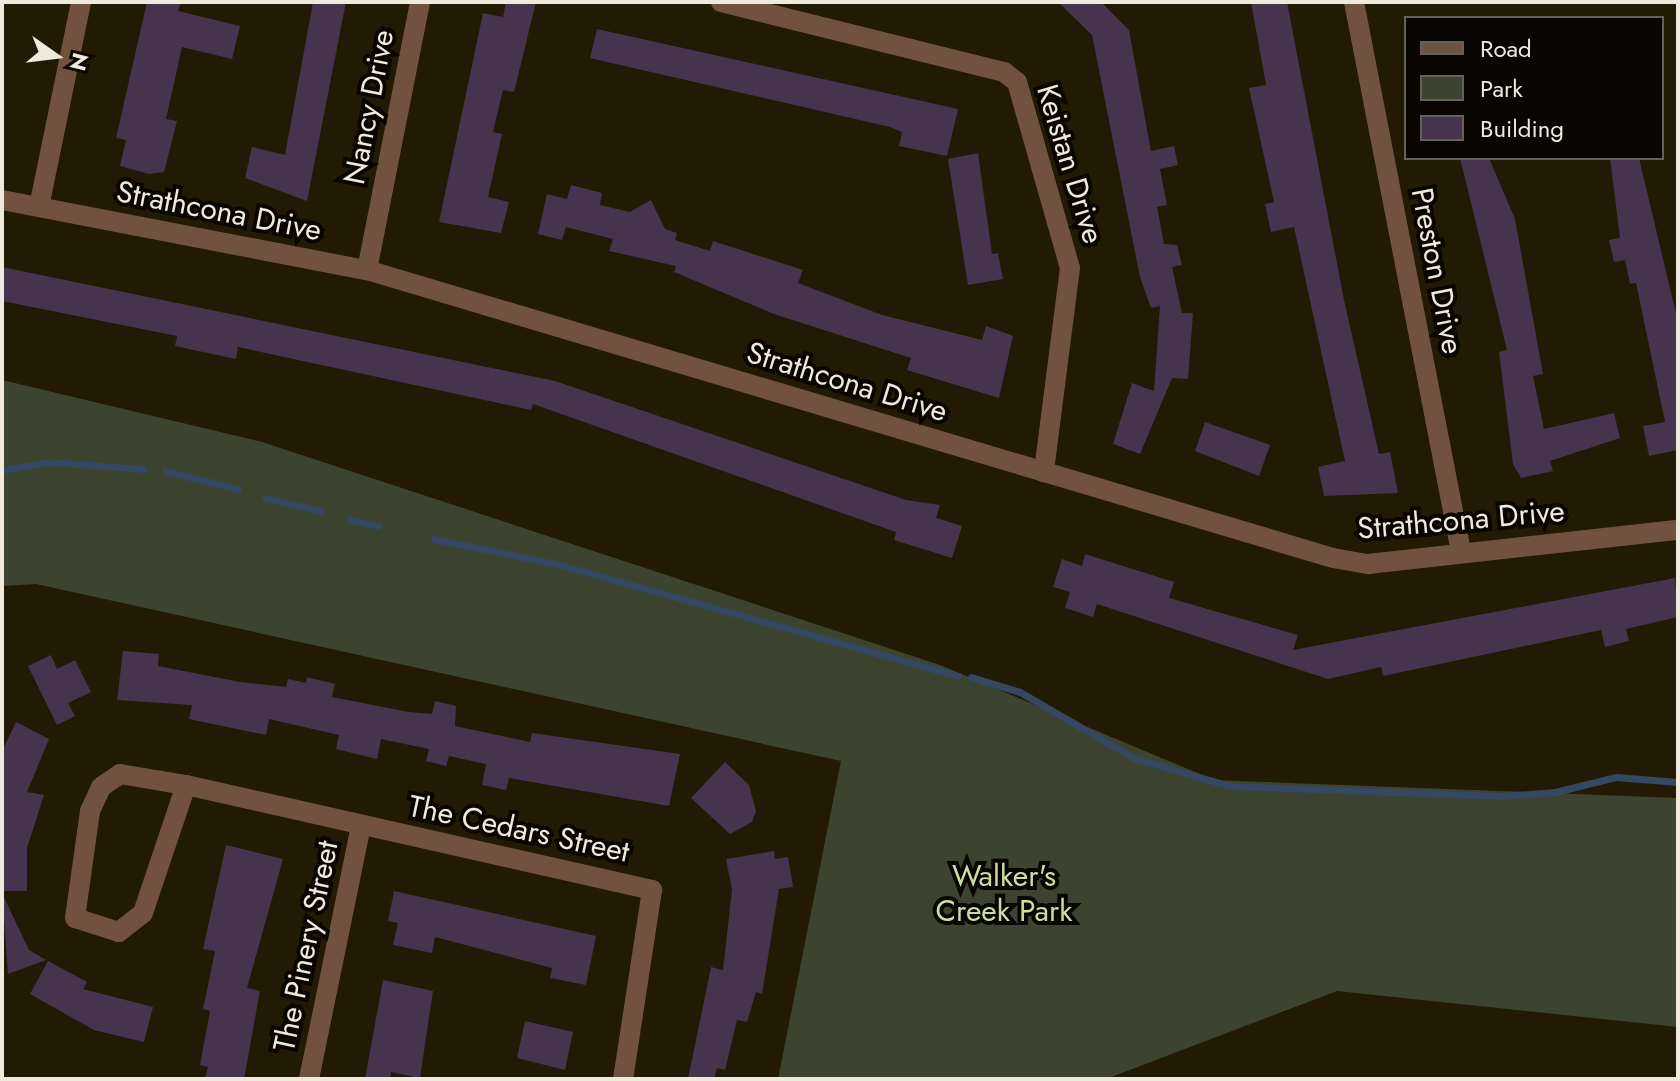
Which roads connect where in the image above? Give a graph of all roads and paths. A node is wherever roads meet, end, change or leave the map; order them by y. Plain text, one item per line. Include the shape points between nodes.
1 (81, 2) edge
2 (420, 2) edge
3 (721, 2) edge
4 (1354, 2) edge
5 (2, 200) edge
6 (39, 207) junction
7 (367, 270) junction
8 (1044, 472) junction
9 (1678, 530) edge
10 (1461, 552) junction
11 (186, 785) junction
12 (361, 825) junction
13 (309, 1079) edge
14 (623, 1079) edge

1 - 6 street
2 - 7 street, Nancy Drive
3 - 8 street, Keistan Drive via 1004,72 1017,82 1070,268
4 - 10 street, Preston Drive
5 - 6 street, Strathcona Drive
6 - 7 street, Strathcona Drive
7 - 8 street, Strathcona Drive
8 - 10 street, Strathcona Drive via 1333,558 1368,564
9 - 10 street, Strathcona Drive
11 - 11 street, The Cedars Street via 143,913 119,932 75,918 101,787 120,774
11 - 12 street, The Cedars Street
12 - 13 street, The Pinery Street
12 - 14 street, The Cedars Street via 652,890

